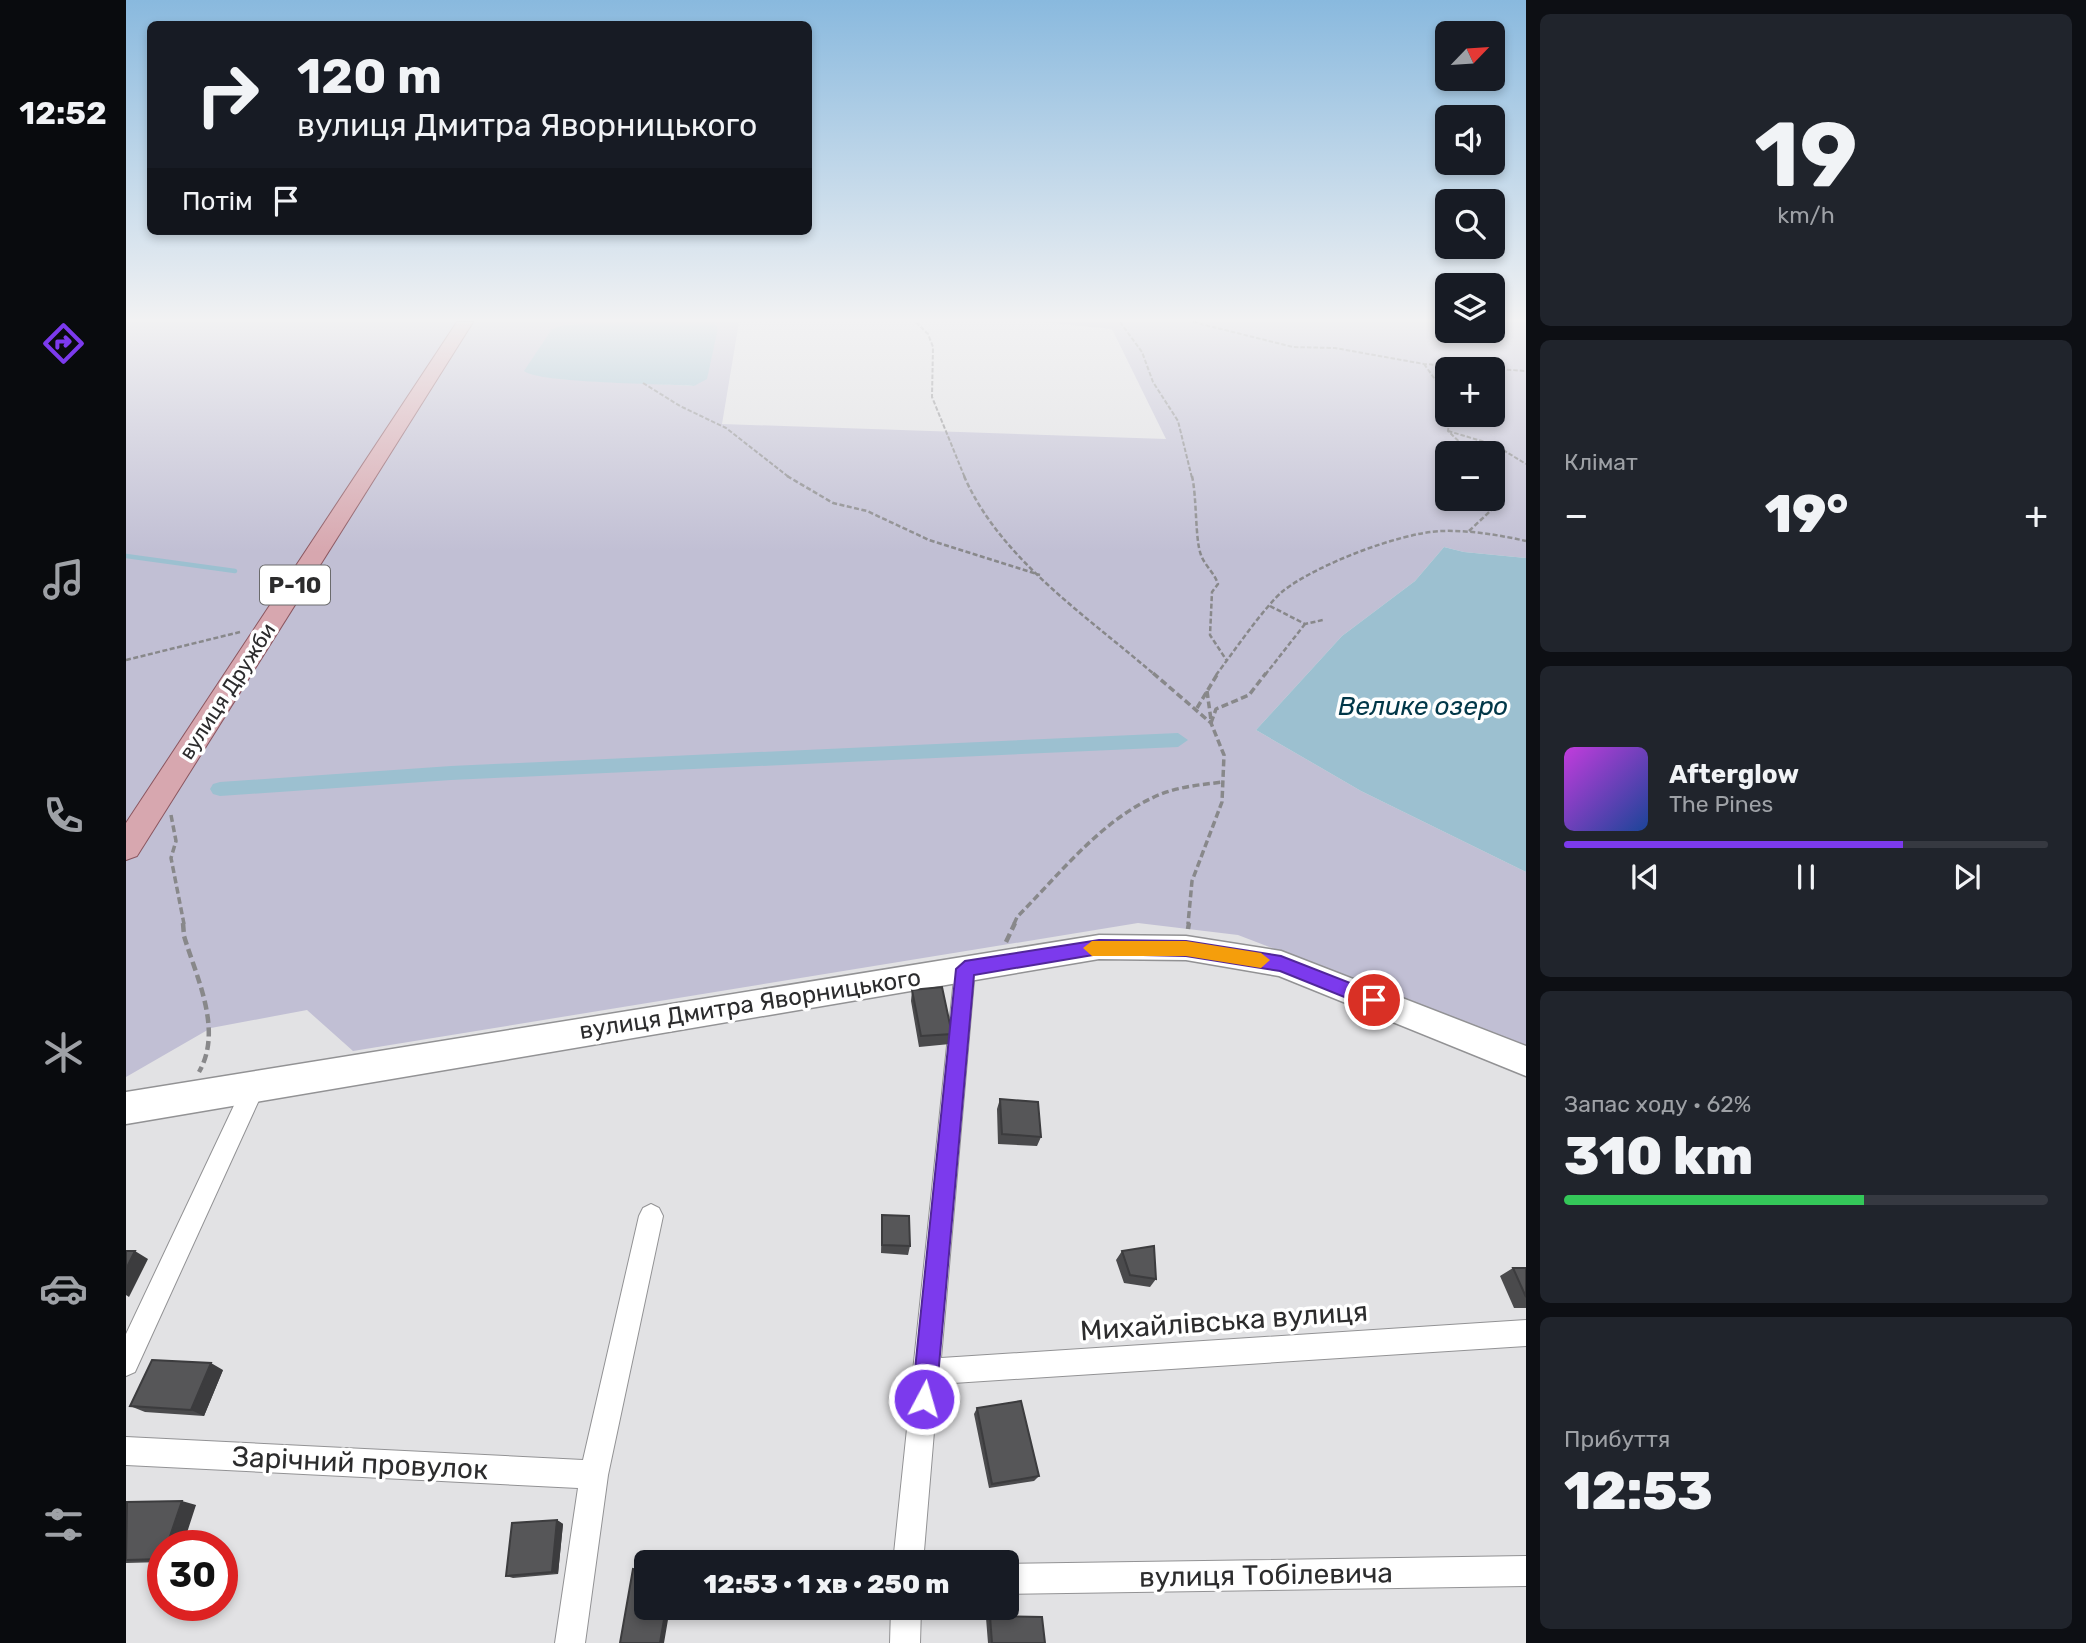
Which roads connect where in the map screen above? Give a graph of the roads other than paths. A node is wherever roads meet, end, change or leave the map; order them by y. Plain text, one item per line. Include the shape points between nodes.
1 (415, 399) edge
2 (126, 848) edge
3 (965, 969) junction
4 (1526, 1061) edge
5 (254, 1087) junction
6 (126, 1108) edge
7 (651, 1216) dead end
8 (1526, 1332) edge
9 (126, 1363) edge
10 (926, 1372) junction
11 (126, 1451) edge
12 (594, 1475) junction
13 (909, 1550) edge
14 (1526, 1571) edge
15 (1019, 1580) edge
16 (906, 1620) edge
17 (570, 1643) edge
18 (905, 1643) edge

1 - 2 main road, вулиця Дружби / Р-10
3 - 4 main road, вулиця Дмитра Яворницького via 1099,947 1186,948 1281,964
3 - 5 main road, вулиця Дмитра Яворницького
3 - 10 street
5 - 6 main road, вулиця Дмитра Яворницького
5 - 9 street
7 - 12 street
8 - 10 street, Михайлівська вулиця
10 - 13 street
11 - 12 street, Зарічний провулок
12 - 17 street
14 - 15 street, вулиця Тобілевича
16 - 18 street

